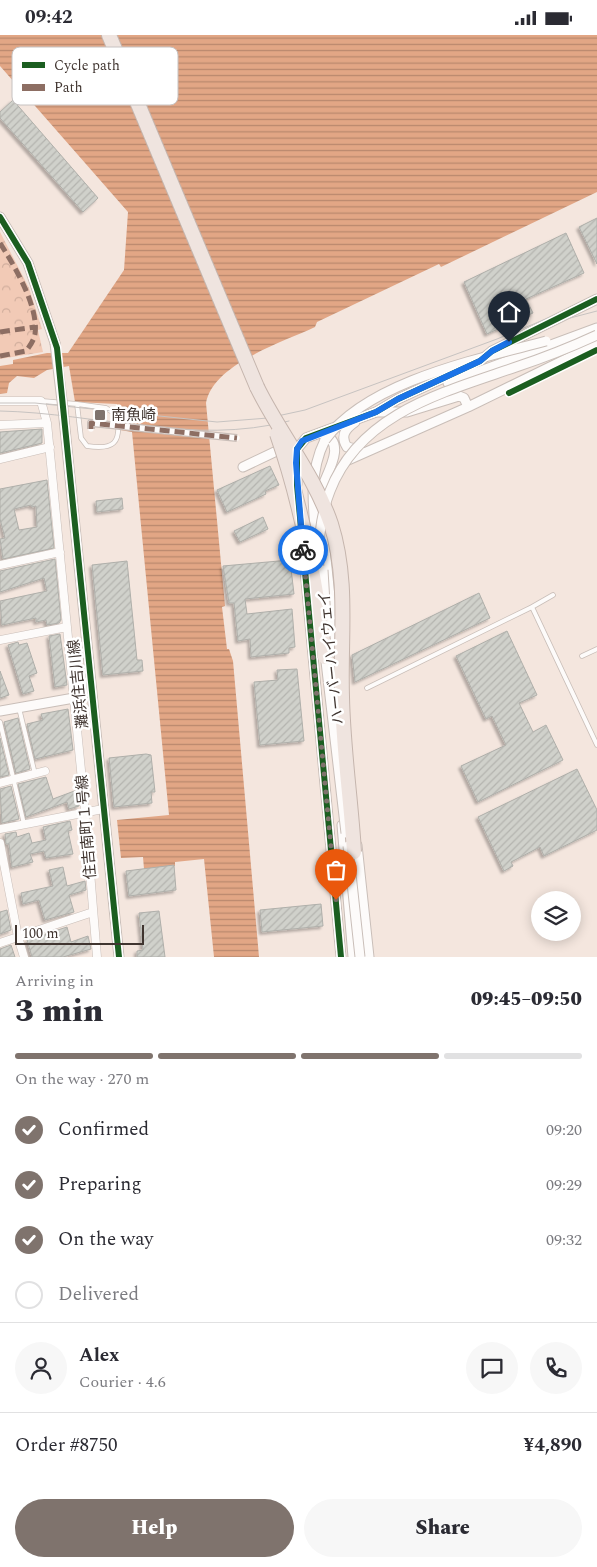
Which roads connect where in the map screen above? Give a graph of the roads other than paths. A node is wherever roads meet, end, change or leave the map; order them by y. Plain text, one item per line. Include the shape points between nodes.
1 (109, 35) edge
2 (114, 47) edge
3 (114, 47) edge
4 (138, 105) edge
5 (138, 105) edge
6 (0, 217) edge
7 (597, 299) edge
8 (597, 324) edge
9 (597, 328) edge
10 (597, 335) edge
11 (597, 340) edge
12 (597, 345) edge
13 (0, 401) edge
14 (40, 401) junction
15 (77, 404) junction
16 (468, 407) junction
17 (376, 412) junction
18 (362, 417) junction
19 (47, 423) junction
20 (0, 425) edge
21 (91, 429) dead end
22 (319, 433) junction
23 (237, 438) dead end
24 (306, 438) junction
25 (377, 446) junction
26 (50, 447) junction
27 (0, 459) edge
28 (243, 467) dead end
29 (326, 477) junction
30 (60, 552) junction
31 (0, 565) edge
32 (554, 595) dead end
33 (532, 607) junction
34 (67, 627) junction
35 (0, 640) edge
36 (597, 649) edge
37 (582, 656) dead end
38 (327, 663) junction
39 (367, 688) dead end
40 (74, 698) junction
41 (19, 708) junction
42 (0, 711) edge
43 (0, 722) edge
44 (597, 745) edge
45 (349, 764) junction
46 (45, 771) dead end
47 (35, 774) junction
48 (14, 780) junction
49 (0, 783) edge
50 (104, 809) junction
51 (85, 811) junction
52 (24, 824) junction
53 (0, 829) edge
54 (0, 843) edge
55 (355, 849) junction
56 (332, 861) junction
57 (93, 912) junction
58 (350, 917) junction
59 (18, 937) junction
60 (0, 943) edge
61 (95, 956) edge
62 (24, 957) edge
63 (119, 957) edge
64 (341, 957) edge
65 (352, 957) edge
66 (360, 957) edge
67 (365, 957) edge
68 (369, 957) edge

1 - 2 highway, bridge
1 - 3 highway, bridge
4 - 38 highway, bridge via 284,455 311,563
5 - 55 highway, bridge via 257,387 278,427 308,472 331,525 343,583 342,700
6 - 50 street, 灘浜住吉川線, bridge via 28,263 55,343
7 - 17 street
8 - 38 street, bridge via 411,382 354,410 331,432 320,450 312,486
9 - 17 street
10 - 38 street, ハーバーハイウェイ, bridge via 419,402 388,419 358,446 334,480 322,521 319,581
11 - 55 street, ハーバーハイウェイ, bridge via 403,416 380,431 339,483 327,521 324,580 334,704
12 - 16 street
13 - 14 street
14 - 15 lane
14 - 19 street, 住吉南町１号線
15 - 15 lane via 81,439 87,446 104,449 111,446 118,435 117,415 106,407
16 - 17 street via 464,398 459,396 407,412
16 - 25 street
17 - 18 street
18 - 22 street
18 - 25 street via 344,432 344,443 351,450 358,451
19 - 20 street
19 - 26 street, 住吉南町１号線
21 - 23 street, bridge via 91,423
22 - 24 street
22 - 29 street via 330,437 335,448 334,461
24 - 28 street
24 - 56 street via 297,449 296,463
25 - 29 street via 341,464
26 - 27 street
26 - 30 street, 住吉南町１号線
29 - 45 street via 320,490 320,506
30 - 31 street
30 - 34 street, 住吉南町１号線
32 - 33 lane
33 - 39 lane
33 - 44 lane
34 - 35 street
34 - 40 street, 住吉南町１号線
36 - 37 lane
38 - 45 street
38 - 58 street
38 - 66 street, ハーバーハイウェイ, bridge
40 - 41 street
40 - 51 street, 住吉南町１号線
41 - 42 street
41 - 47 lane
43 - 48 lane
45 - 55 street
46 - 47 street
47 - 48 street
48 - 49 street
48 - 52 lane
50 - 51 street
50 - 63 street, 灘浜住吉川線
51 - 52 street
51 - 57 street, 住吉南町１号線
52 - 53 street
54 - 59 street
55 - 58 street
55 - 67 street, ハーバーハイウェイ
55 - 68 street
56 - 64 street
56 - 65 street
57 - 59 street
57 - 61 street, 住吉南町１号線
58 - 65 street
59 - 60 street
59 - 62 street

